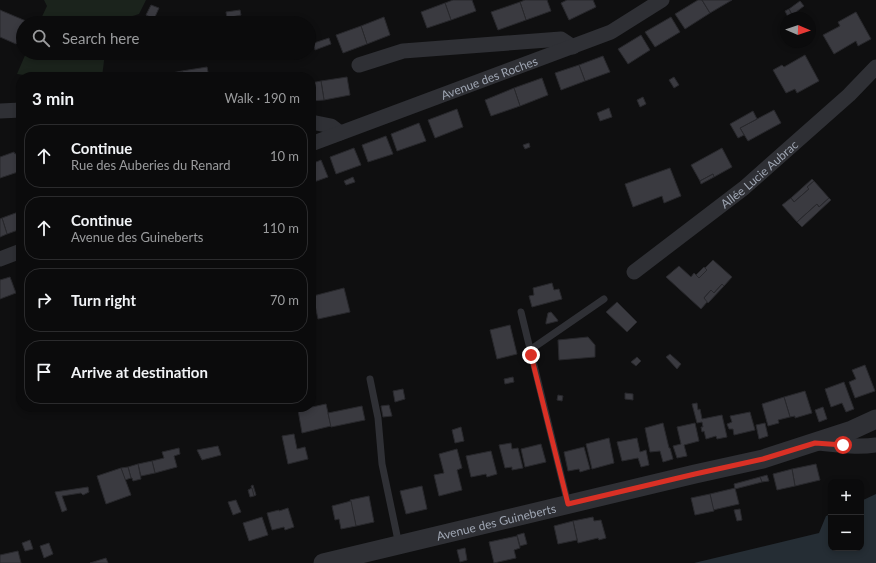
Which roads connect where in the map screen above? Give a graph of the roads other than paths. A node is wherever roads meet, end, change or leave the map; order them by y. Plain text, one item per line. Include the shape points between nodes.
1 (662, 0) edge
2 (573, 47) junction
3 (359, 66) dead end
4 (876, 67) edge
5 (16, 110) edge
6 (0, 111) edge
7 (316, 123) edge
8 (340, 133) junction
9 (316, 142) edge
10 (16, 254) edge
11 (0, 259) edge
12 (634, 272) dead end
13 (604, 299) dead end
14 (521, 312) dead end
15 (530, 350) junction
16 (370, 379) dead end
17 (876, 419) edge
18 (815, 443) junction
19 (876, 445) edge
20 (568, 504) junction
21 (399, 545) junction
22 (323, 563) edge

1 - 2 street, Avenue des Roches via 611,32
2 - 3 street via 561,39 403,51
2 - 8 street, Avenue des Roches
4 - 12 street, Allée Lucie Aubrac via 744,188
5 - 6 street
7 - 8 street via 331,126
8 - 9 street, Avenue des Roches
10 - 11 street
13 - 15 lane
14 - 15 lane
15 - 20 lane
16 - 21 lane via 378,418 382,464
17 - 18 street, Avenue des Guineberts
18 - 19 street
18 - 20 street, Avenue des Guineberts via 763,459
20 - 21 street, Avenue des Guineberts
21 - 22 street, Avenue des Guineberts

